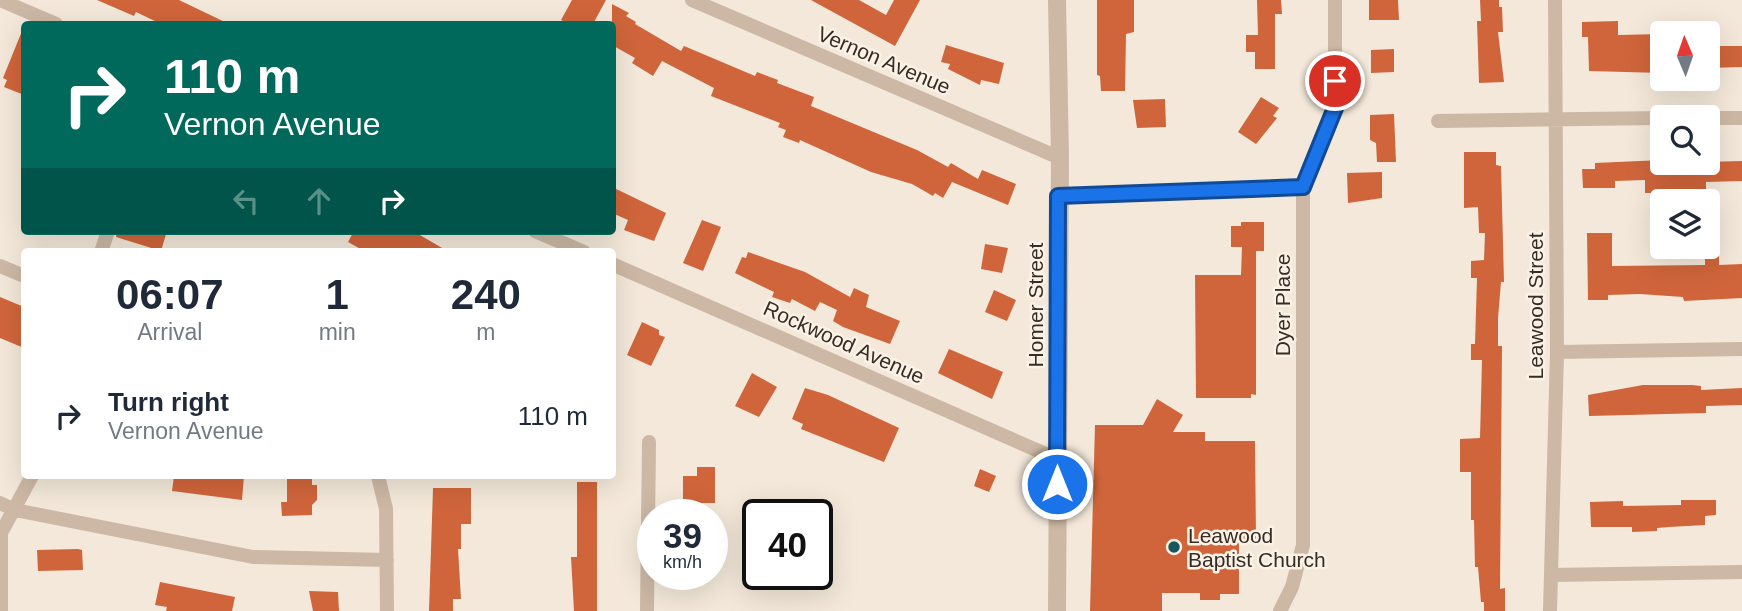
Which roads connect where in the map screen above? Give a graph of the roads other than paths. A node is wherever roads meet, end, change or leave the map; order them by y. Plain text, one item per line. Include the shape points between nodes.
1 (0, 0) edge
2 (692, 0) edge
3 (1058, 0) edge
4 (1335, 0) edge
5 (1555, 0) edge
6 (49, 21) edge
7 (1650, 118) edge
8 (1720, 118) edge
9 (1742, 118) edge
10 (1555, 120) junction
11 (1438, 121) dead end
12 (1060, 158) junction
13 (1303, 187) junction
14 (1058, 196) junction
15 (544, 235) edge
16 (575, 248) edge
17 (0, 266) edge
18 (616, 266) edge
19 (21, 275) edge
20 (1742, 349) edge
21 (1557, 352) junction
22 (649, 442) dead end
23 (1058, 459) junction
24 (30, 479) edge
25 (379, 479) edge
26 (0, 503) edge
27 (15, 510) junction
28 (387, 560) junction
29 (1742, 572) edge
30 (1550, 575) junction
31 (1, 611) edge
32 (387, 611) edge
33 (647, 611) edge
34 (1057, 611) edge
35 (1280, 611) edge
36 (1550, 611) edge

1 - 6 street
2 - 12 street, Vernon Avenue
3 - 12 street, Homer Street
4 - 13 street, Dyer Place via 1335,108
5 - 10 street, Leawood Street
7 - 10 street
8 - 9 street
10 - 11 street
10 - 21 street, Leawood Street
12 - 14 street, Homer Street
13 - 14 street
13 - 35 street, Dyer Place via 1303,545
14 - 23 street, Homer Street
15 - 16 street
17 - 19 street
18 - 23 street, Rockwood Avenue
20 - 21 street
21 - 30 street, Leawood Street
22 - 33 street
23 - 34 street, Homer Street
24 - 27 street
25 - 28 street via 386,509
26 - 27 street
27 - 28 street via 253,556
27 - 31 street via 1,533
28 - 32 street
29 - 30 street
30 - 36 street, Leawood Street

